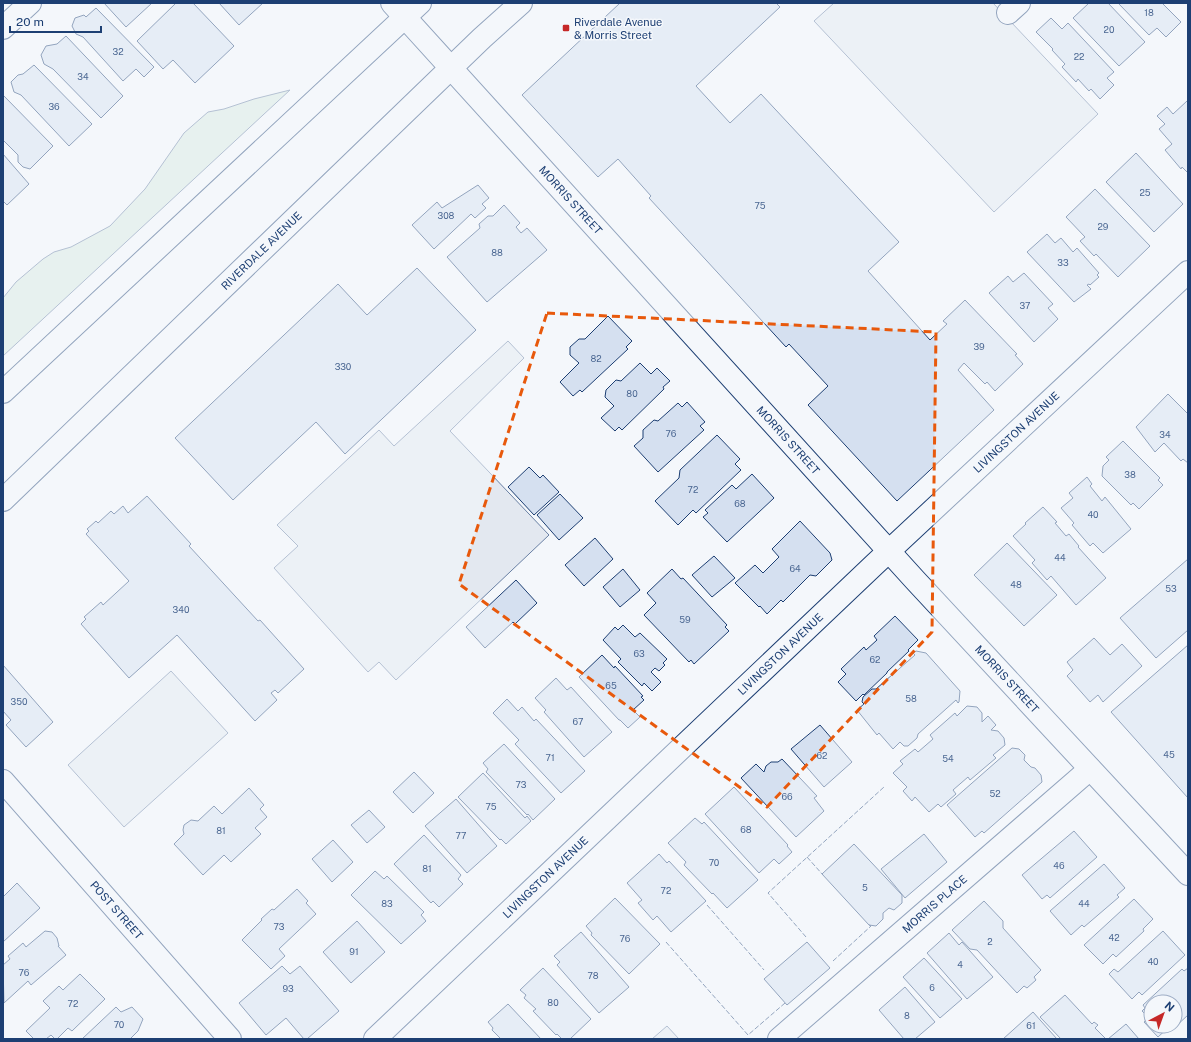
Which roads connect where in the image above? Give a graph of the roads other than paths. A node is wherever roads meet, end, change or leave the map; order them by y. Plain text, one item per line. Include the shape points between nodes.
1 (30, 3) edge
2 (420, 3) edge
3 (521, 3) edge
4 (398, 10) edge
5 (3, 28) edge
6 (451, 69) junction
7 (1188, 272) edge
8 (3, 392) edge
9 (3, 500) edge
10 (889, 551) junction
11 (1090, 769) junction
12 (3, 781) edge
13 (1188, 874) edge
14 (230, 1039) edge
15 (375, 1039) edge
16 (779, 1039) edge

1 - 5 street
2 - 4 street
3 - 6 street, RIVERDALE AVENUE
4 - 6 street, MORRIS STREET
4 - 8 street
6 - 9 street, RIVERDALE AVENUE
6 - 10 street, MORRIS STREET
7 - 10 street, LIVINGSTON AVENUE
10 - 11 street, MORRIS STREET
10 - 15 street, LIVINGSTON AVENUE
11 - 13 street, MORRIS STREET
11 - 16 street, MORRIS PLACE
12 - 14 street, POST STREET

